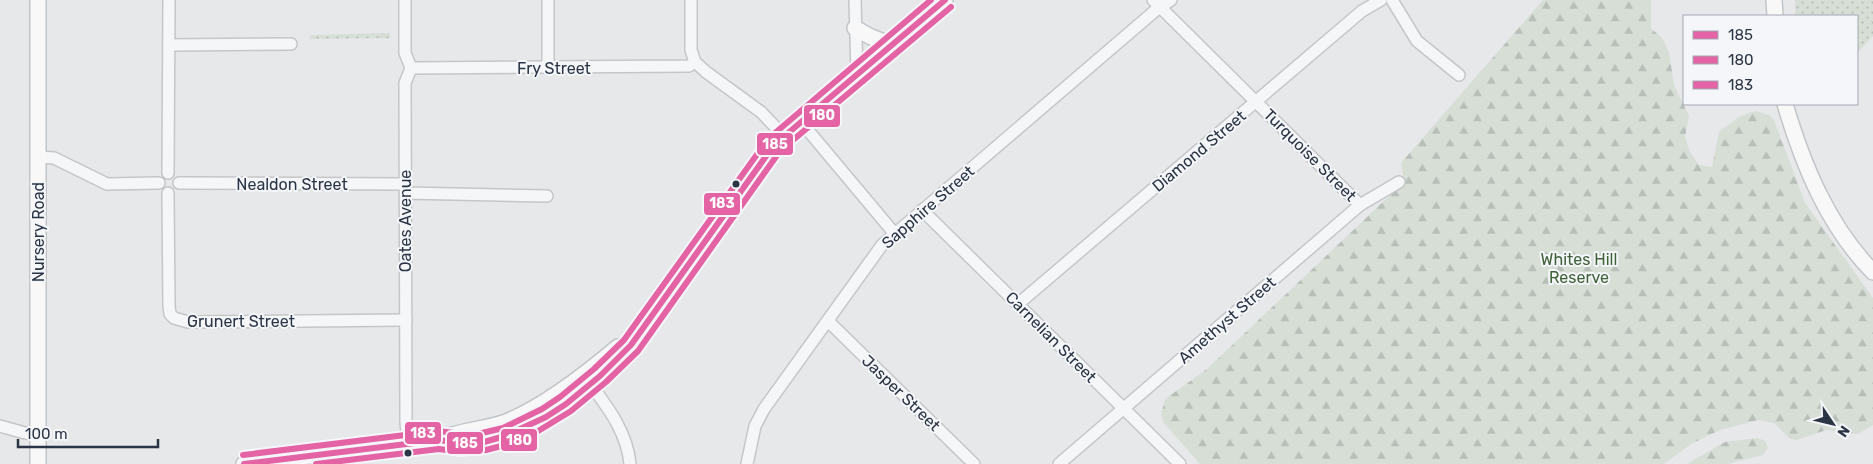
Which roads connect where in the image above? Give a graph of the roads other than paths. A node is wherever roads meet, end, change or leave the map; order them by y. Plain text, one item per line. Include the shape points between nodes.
1 (38, 0) edge
2 (169, 0) edge
3 (405, 0) edge
4 (548, 0) edge
5 (691, 0) edge
6 (855, 0) edge
7 (945, 0) edge
8 (1171, 0) edge
9 (1381, 0) edge
10 (1392, 0) edge
11 (1774, 0) edge
12 (1157, 4) edge
13 (1775, 15) edge
14 (855, 28) junction
15 (291, 44) dead end
16 (892, 45) junction
17 (170, 46) junction
18 (695, 62) junction
19 (412, 68) junction
20 (548, 68) junction
21 (856, 75) junction
22 (1459, 76) dead end
23 (1257, 102) junction
24 (1785, 105) edge
25 (801, 122) junction
26 (784, 136) junction
27 (38, 157) junction
28 (168, 173) junction
29 (1400, 182) dead end
30 (159, 183) junction
31 (179, 183) junction
32 (405, 188) junction
33 (168, 193) junction
34 (547, 196) dead end
35 (1360, 205) junction
36 (922, 210) junction
37 (894, 233) junction
38 (1873, 272) edge
39 (1018, 304) junction
40 (406, 320) junction
41 (828, 321) junction
42 (587, 379) junction
43 (1124, 409) junction
44 (0, 426) edge
45 (37, 434) junction
46 (408, 444) junction
47 (38, 464) edge
48 (244, 464) edge
49 (630, 464) edge
50 (747, 464) edge
51 (974, 464) edge
52 (1059, 464) edge
53 (1180, 464) edge

1 - 27 main road, Nursery Road
2 - 17 street
3 - 19 street via 405,53
4 - 20 street
5 - 18 street via 691,50
6 - 14 street
7 - 16 main road
8 - 12 street, Sapphire Street
9 - 23 street, Diamond Street via 1362,11
10 - 22 street via 1417,41
11 - 13 main road
12 - 23 street, Turquoise Street
12 - 36 street, Sapphire Street
14 - 16 main road
14 - 21 street
15 - 17 street
16 - 21 main road
17 - 28 street
18 - 20 street, Fry Street via 689,66
18 - 26 street via 761,112
19 - 20 street, Fry Street
19 - 32 street, Oates Avenue via 405,83
21 - 25 main road
23 - 35 street, Turquoise Street
23 - 39 street, Diamond Street
24 - 38 main road via 1802,157 1826,209
25 - 26 main road
25 - 37 street
26 - 42 main road via 764,157 626,353
27 - 30 street via 54,158 107,184
27 - 45 main road, Nursery Road
28 - 30 street
28 - 31 street via 176,176
29 - 35 street, Amethyst Street
30 - 33 street
31 - 32 street, Nealdon Street
31 - 33 street via 176,190
32 - 34 street, Nealdon Street
32 - 40 street, Oates Avenue
33 - 40 street, Grunert Street via 169,306 174,318 188,322
35 - 43 street, Amethyst Street
36 - 37 street, Sapphire Street
36 - 39 street, Carnelian Street
37 - 41 street, Sapphire Street
39 - 43 street, Carnelian Street
40 - 46 street, Oates Avenue
41 - 50 street, Sapphire Street via 764,410 755,426
41 - 51 street, Jasper Street
42 - 46 main road via 547,416 516,432 472,443 455,444 439,440
42 - 49 street via 623,434
43 - 52 street, Amethyst Street
43 - 53 street, Carnelian Street
44 - 45 street
45 - 47 main road, Nursery Road
46 - 48 main road

